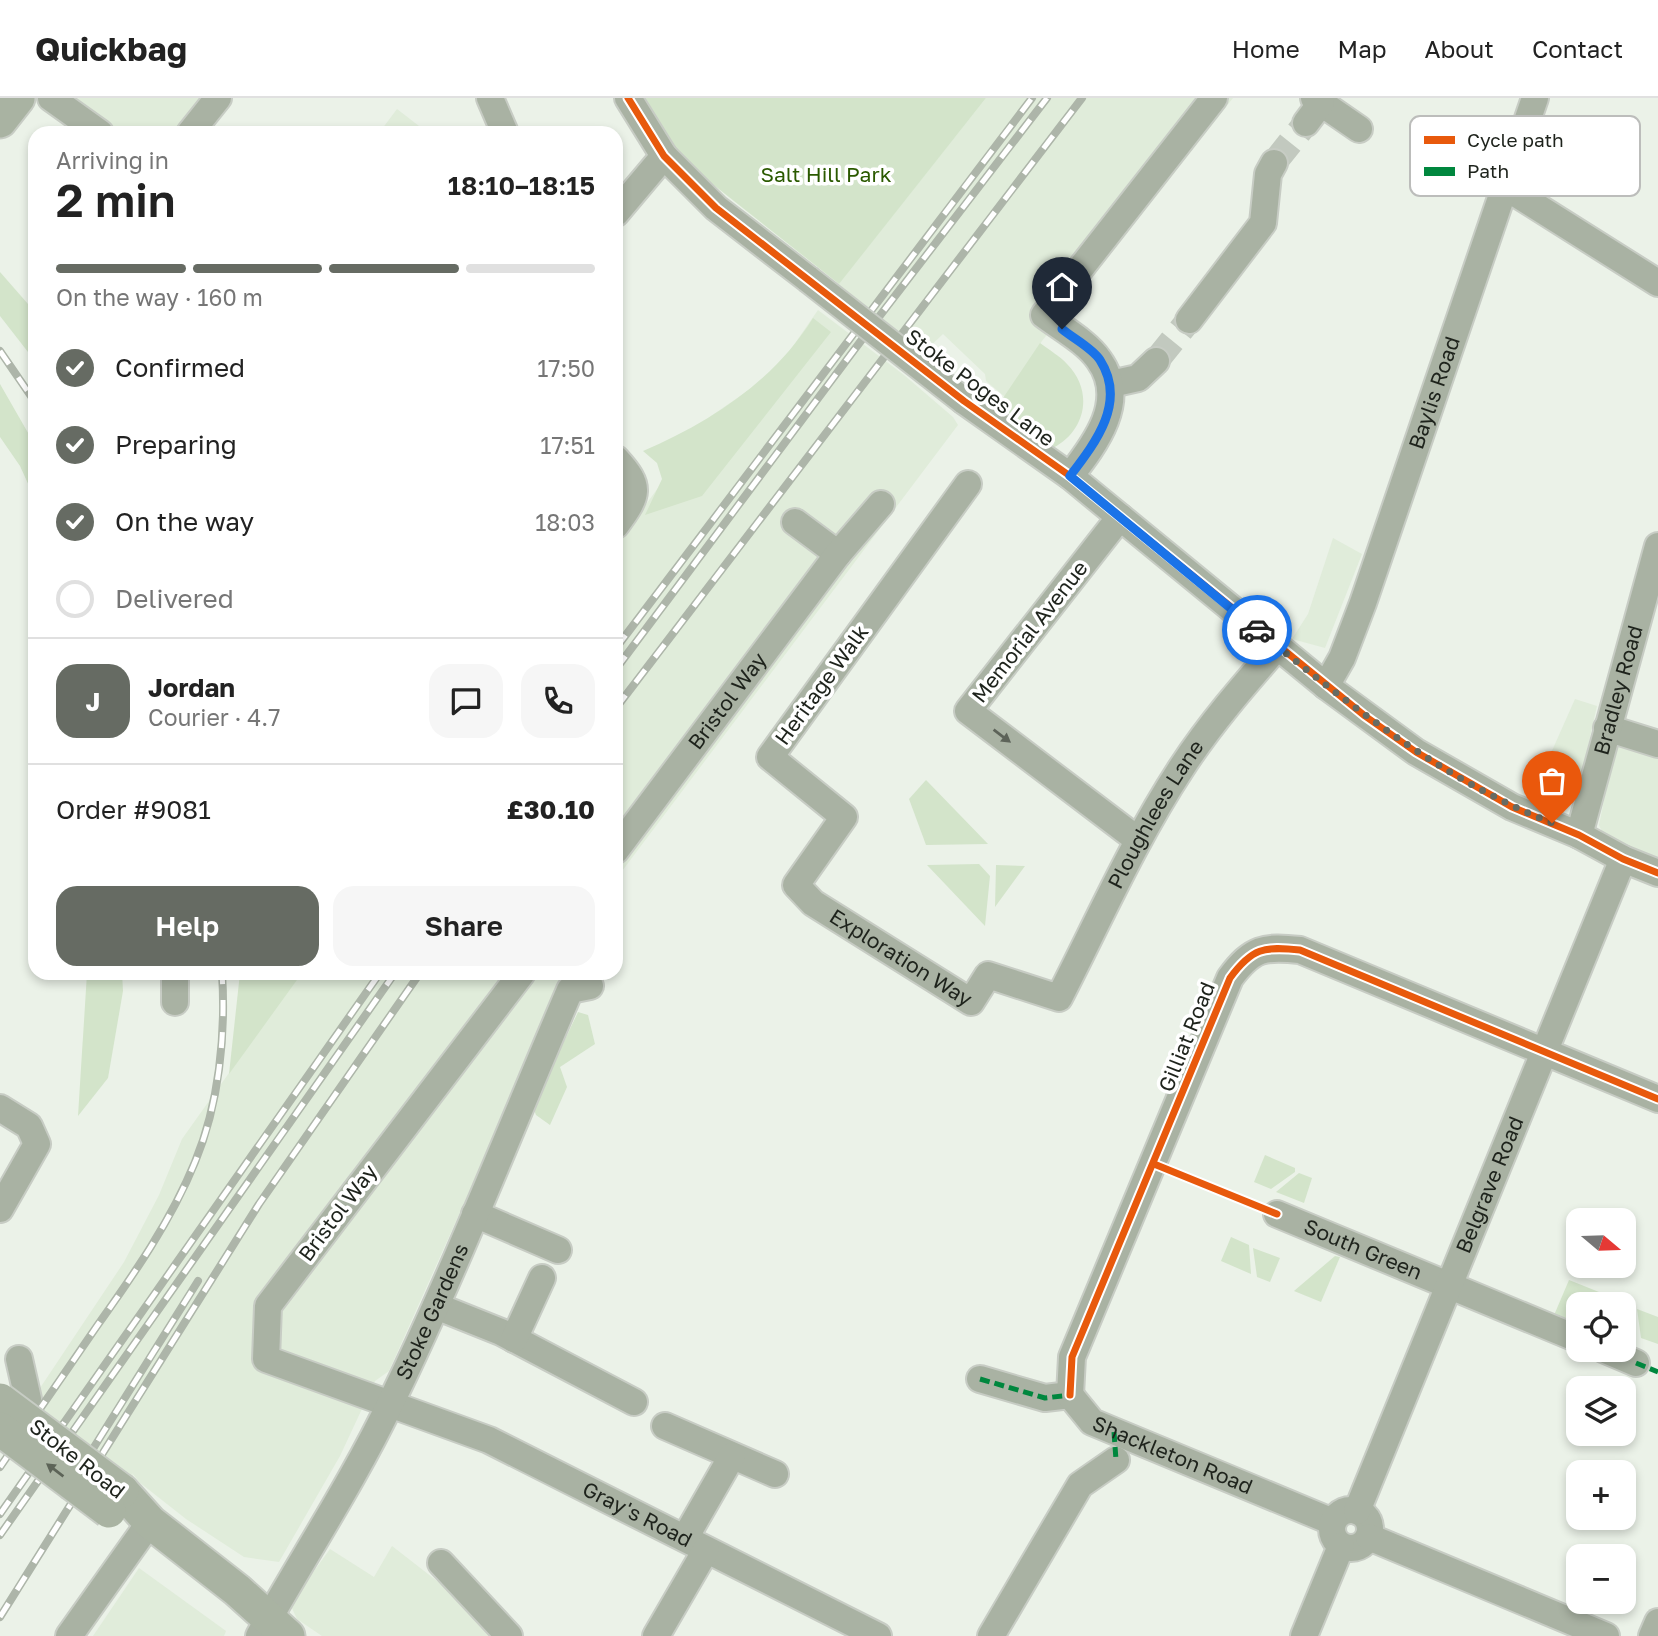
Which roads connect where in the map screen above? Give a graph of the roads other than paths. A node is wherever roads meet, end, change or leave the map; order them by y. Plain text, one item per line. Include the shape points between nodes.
1 (18, 98) edge
2 (51, 98) edge
3 (218, 98) edge
4 (490, 98) edge
5 (628, 98) edge
6 (1214, 98) edge
7 (1535, 98) edge
8 (1529, 116) edge
9 (0, 121) edge
10 (90, 126) edge
11 (196, 126) edge
12 (501, 126) edge
13 (664, 156) junction
14 (1275, 163) tunnel mouth
15 (1501, 196) edge
16 (1520, 196) edge
17 (623, 205) edge
18 (1658, 284) edge
19 (1189, 320) tunnel mouth
20 (1156, 361) tunnel mouth
21 (1111, 384) junction
22 (623, 467) edge
23 (1070, 476) junction
24 (968, 484) dead end
25 (881, 504) dead end
26 (623, 513) edge
27 (1120, 517) junction
28 (794, 522) dead end
29 (1658, 546) edge
30 (838, 554) junction
31 (1278, 646) junction
32 (1326, 686) junction
33 (1607, 728) junction
34 (1658, 744) edge
35 (1579, 835) junction
36 (1138, 840) junction
37 (623, 841) edge
38 (1623, 859) junction
39 (1658, 873) edge
40 (813, 903) joint
41 (175, 980) edge
42 (517, 980) edge
43 (580, 988) dead end
44 (1059, 998) joint
45 (175, 1002) dead end
46 (1545, 1051) junction
47 (1658, 1099) edge
48 (0, 1108) edge
49 (3, 1198) edge
50 (475, 1214) junction
51 (1277, 1214) dead end
52 (558, 1250) dead end
53 (542, 1278) dead end
54 (1448, 1286) junction
55 (436, 1306) junction
56 (1566, 1334) edge
57 (514, 1339) junction
58 (29, 1366) dead end
59 (980, 1379) dead end
60 (1070, 1395) junction
61 (14, 1399) edge
62 (391, 1402) junction
63 (634, 1402) dead end
64 (664, 1426) dead end
65 (0, 1429) edge
66 (0, 1437) edge
67 (732, 1456) junction
68 (1116, 1460) dead end
69 (775, 1474) dead end
70 (116, 1501) junction
71 (150, 1522) junction
72 (1344, 1526) junction
73 (696, 1544) junction
74 (441, 1563) dead end
75 (1658, 1622) edge
76 (271, 1630) edge
77 (1576, 1631) edge
78 (69, 1636) edge
79 (509, 1636) edge
80 (656, 1636) edge
81 (878, 1636) edge
82 (991, 1636) edge
83 (1304, 1636) edge
84 (1606, 1636) edge
85 (1653, 1636) edge

1 - 9 main road
2 - 10 street
3 - 11 street
4 - 12 street
5 - 13 street, Stoke Poges Lane
6 - 21 street via 1044,315 1098,358
7 - 8 street, Baylis Road
13 - 17 street
13 - 23 street, Stoke Poges Lane, bridge via 716,208 964,401
14 - 19 street via 1268,174 1263,223
15 - 32 street, Baylis Road via 1363,603
16 - 18 street
20 - 21 street via 1138,378
21 - 23 street via 1107,422
22 - 26 street via 633,478 634,494
23 - 27 street, Stoke Poges Lane
24 - 40 street, Heritage Walk via 770,757 844,817 796,885
25 - 30 street, Bristol Way
27 - 31 street, Stoke Poges Lane
27 -> 36 street, Memorial Avenue via 968,711
28 - 30 street
29 - 33 street, Bradley Road
30 - 37 street, Bristol Way
31 - 32 street, Stoke Poges Lane
31 - 36 street, Ploughlees Lane via 1182,767
32 - 35 street, Stoke Poges Lane via 1416,752 1512,807
33 - 34 street
33 - 35 street, Bradley Road
35 - 38 street, Stoke Poges Lane
36 - 44 street, Ploughlees Lane
38 - 39 street, Stoke Poges Lane
38 - 46 street, Belgrave Road
40 - 44 street, Exploration Way via 971,1002 988,975
41 - 45 street
42 - 62 street, Bristol Way via 268,1306 267,1359
43 - 50 street, Stoke Gardens
46 - 47 street, Gilliat Road
46 - 54 street, Belgrave Road
46 - 60 street, Gilliat Road via 1300,950 1271,947 1245,957 1230,978 1072,1357
48 - 49 street via 29,1126 37,1144
50 - 52 street
50 - 55 street, Stoke Gardens
51 - 54 street, South Green
53 - 57 street
54 - 56 street, South Green
54 - 72 street, Belgrave Road
55 - 57 street
55 - 62 street, Stoke Gardens
57 - 63 street
58 - 61 street
59 - 60 street via 1045,1398
60 - 72 street, Shackleton Road via 1092,1422
61 - 66 street
61 - 70 main road, Stoke Road, bridge
62 - 73 street, Gray's Road via 489,1440
62 - 76 street, Stoke Gardens
64 - 67 street
70 -> 65 main road, Stoke Road, bridge
67 - 69 street
67 - 73 street
68 - 82 street via 1080,1485
70 - 71 main road, Stoke Road
71 - 76 main road, Stoke Road via 236,1590
71 - 78 street
72 - 77 street via 1360,1546 1369,1537
72 - 83 street, Belgrave Road
73 - 80 street
73 - 81 street, Gray's Road
74 - 79 street
75 - 85 street
77 - 84 street

